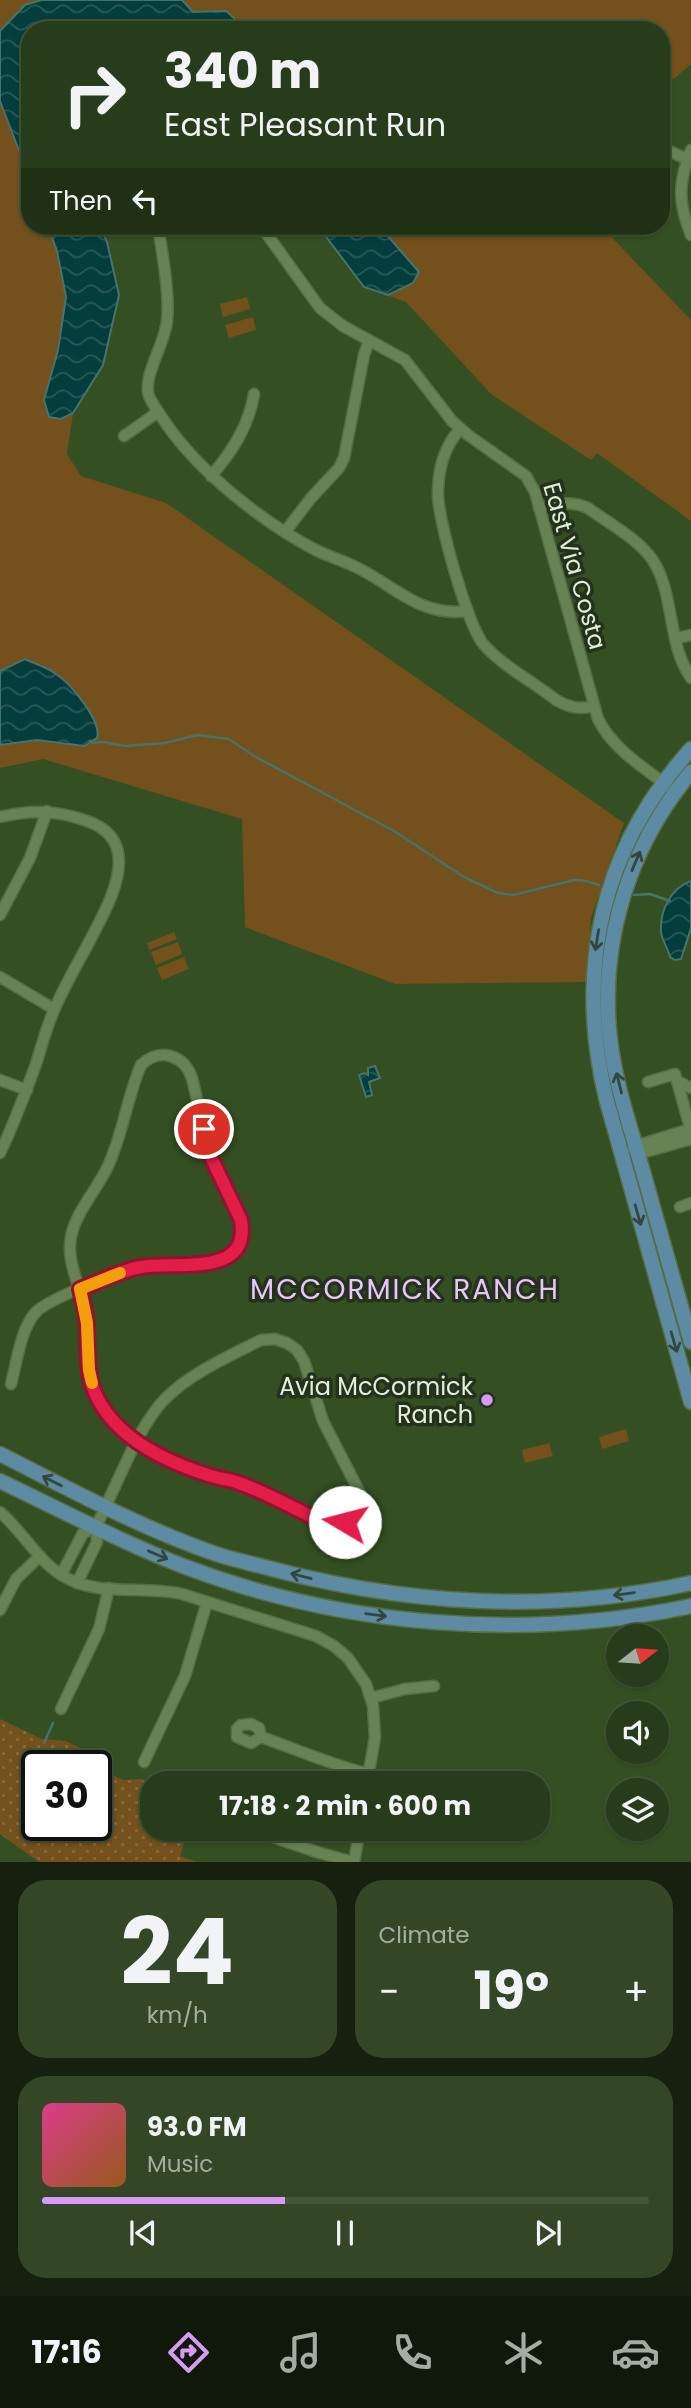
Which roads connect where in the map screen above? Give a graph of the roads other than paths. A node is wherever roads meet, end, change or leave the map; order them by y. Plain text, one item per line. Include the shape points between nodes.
1 (670, 150) edge
2 (689, 155) edge
3 (691, 234) edge
4 (159, 235) edge
5 (267, 235) edge
6 (369, 341) junction
7 (254, 394) dead end
8 (158, 412) junction
9 (460, 429) junction
10 (124, 436) dead end
11 (211, 476) junction
12 (539, 508) junction
13 (285, 532) junction
14 (361, 556) dead end
15 (356, 567) junction
16 (467, 611) junction
17 (691, 635) edge
18 (677, 638) junction
19 (691, 678) edge
20 (593, 706) junction
21 (691, 749) edge
22 (691, 772) edge
23 (669, 787) junction
24 (47, 811) junction
25 (0, 817) edge
26 (0, 915) edge
27 (0, 977) edge
28 (54, 1009) junction
29 (0, 1080) edge
30 (677, 1081) junction
31 (648, 1082) dead end
32 (691, 1088) edge
33 (27, 1090) junction
34 (691, 1130) edge
35 (691, 1139) edge
36 (620, 1149) junction
37 (637, 1149) junction
38 (0, 1153) edge
39 (80, 1289) junction
40 (691, 1342) edge
41 (11, 1384) dead end
42 (691, 1402) edge
43 (136, 1441) junction
44 (0, 1454) edge
45 (0, 1480) edge
46 (104, 1507) junction
47 (0, 1512) edge
48 (96, 1527) junction
49 (40, 1556) junction
50 (61, 1575) junction
51 (77, 1583) junction
52 (691, 1583) edge
53 (109, 1588) junction
54 (207, 1602) junction
55 (691, 1606) edge
56 (0, 1610) edge
57 (434, 1686) dead end
58 (371, 1698) junction
59 (61, 1709) dead end
60 (261, 1737) dead end
61 (144, 1762) dead end
62 (350, 1771) edge
63 (369, 1771) edge
64 (284, 1841) edge
65 (357, 1841) edge
66 (353, 1862) edge

1 - 2 street
2 - 3 street via 680,205
4 - 8 street via 167,318 148,392
5 - 6 street, East Via Costa via 320,308
6 - 9 street, East Via Costa via 405,360
6 - 13 street via 344,458
7 - 11 street via 240,435
8 - 10 street
8 - 11 street
9 - 12 street, East Via Costa via 526,476
9 - 16 street via 446,448 438,492
11 - 13 street
12 - 18 street via 580,504 642,548 658,570
12 - 20 street, East Via Costa
13 - 15 street
14 - 15 street
15 - 16 street via 421,606 448,613
16 - 20 street via 484,645 519,673 567,706
17 - 18 street
18 - 19 street
20 - 23 street, East Via Costa via 611,740
21 - 23 main road
22 - 23 main road
23 -> 36 main road via 634,829 614,873 595,957 594,1038
37 -> 23 main road via 610,1039 609,968 618,911
24 - 25 street
24 - 26 street via 30,858
24 - 28 street via 98,824 112,836 118,855 118,879 108,907
27 - 28 street
28 - 33 street
29 - 33 street
30 - 31 street via 675,1073
30 - 32 street
30 - 34 street
33 - 38 street
34 - 37 street
35 - 37 street via 645,1152
36 - 37 street
36 -> 42 main road
37 - 40 main road
39 - 39 street via 138,1267 219,1262 240,1245 241,1220 210,1155 189,1069 180,1059 153,1056 141,1065 111,1158 75,1223 69,1250
39 - 41 street via 36,1312 24,1332
39 - 43 street via 94,1390 112,1422
43 - 43 street via 179,1464 237,1482 324,1523 345,1522 360,1505 360,1493 323,1421 304,1361 297,1350 275,1339 261,1340 184,1382 150,1416
43 - 46 street
46 -> 44 main road
45 - 48 main road
46 - 48 street
52 -> 46 main road via 547,1601 407,1596 327,1583 217,1554
47 - 49 street
48 - 50 street via 83,1533
48 - 51 street via 97,1542
48 -> 55 main road via 230,1581 301,1601 383,1616 546,1624
49 - 50 street
49 - 56 street via 16,1580
50 - 51 street
51 - 53 street
53 - 54 street via 167,1591
53 - 59 street via 99,1629
54 - 58 street via 302,1630 334,1646 359,1673
54 - 61 street via 185,1676
57 - 58 street
58 - 63 street via 375,1724
60 - 62 street
64 - 66 street
65 - 66 street

